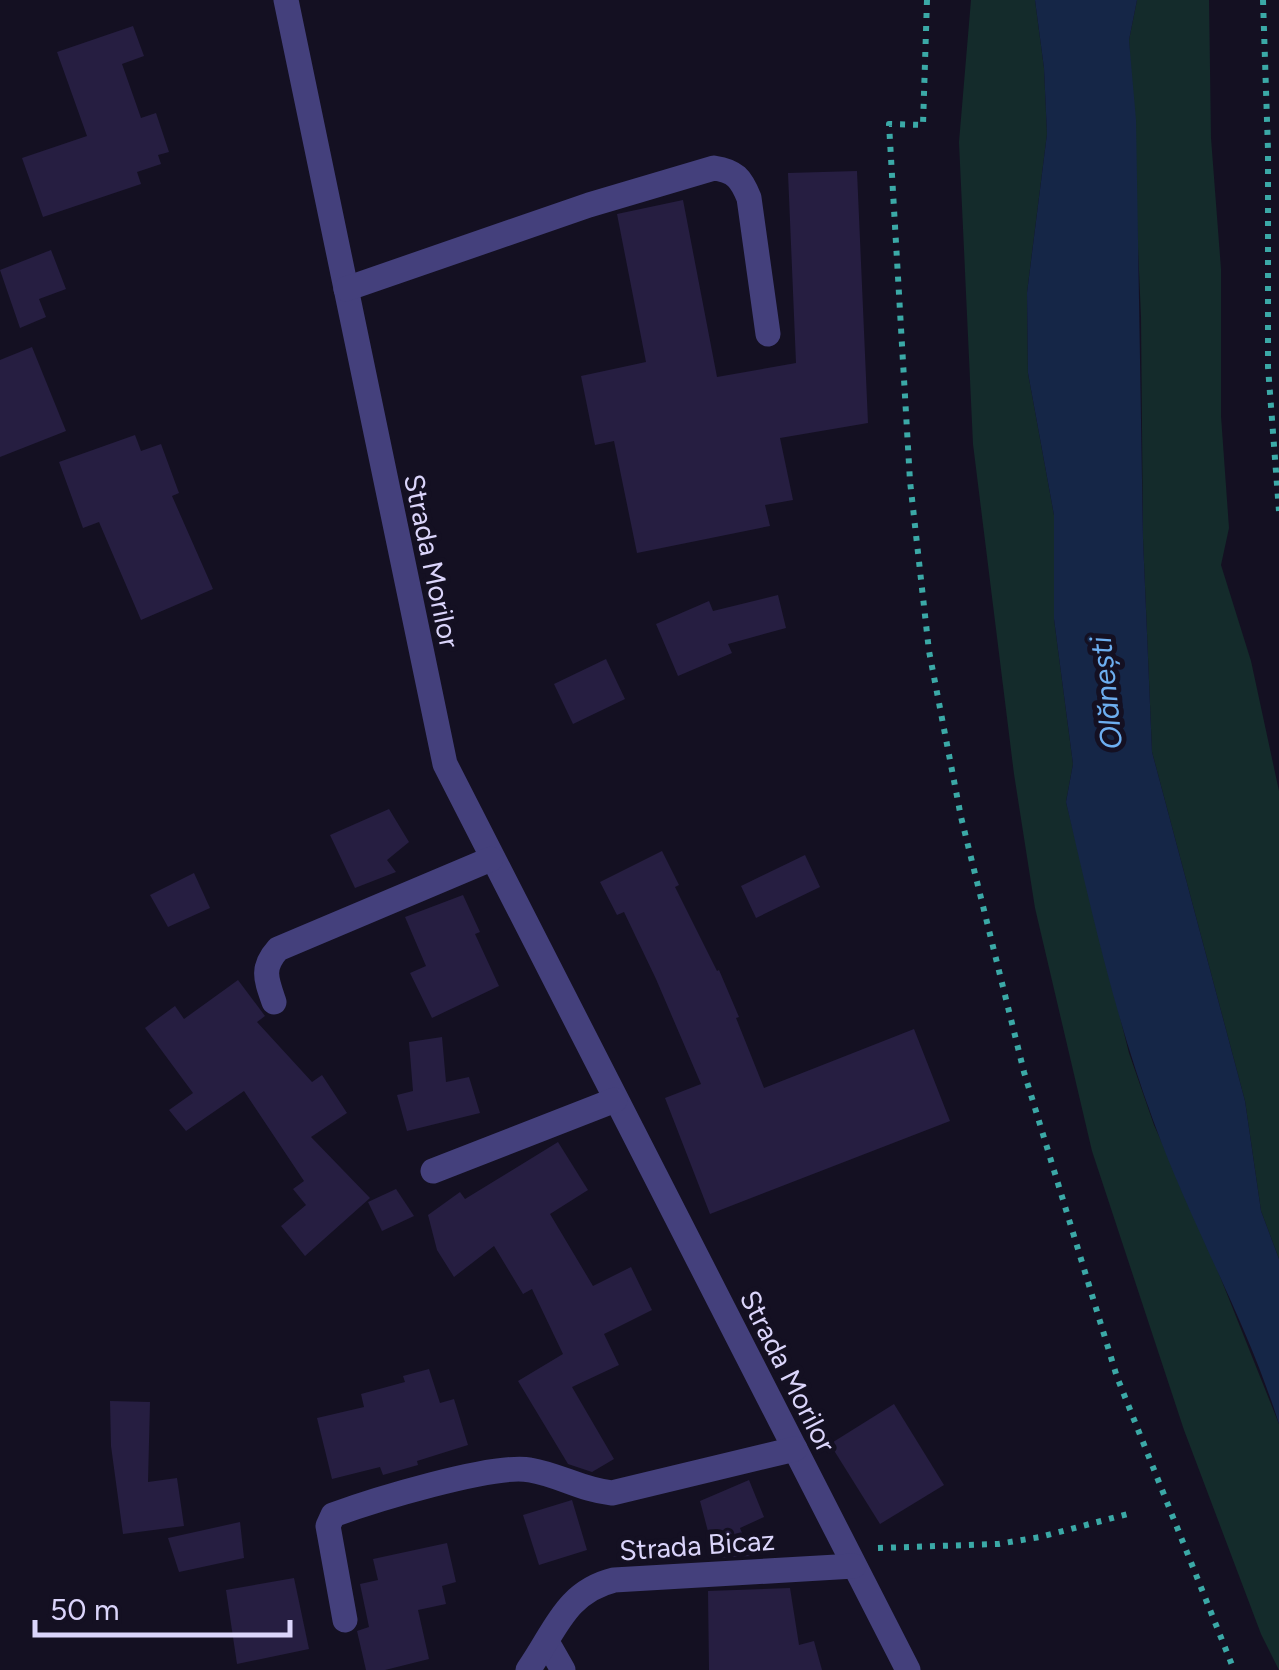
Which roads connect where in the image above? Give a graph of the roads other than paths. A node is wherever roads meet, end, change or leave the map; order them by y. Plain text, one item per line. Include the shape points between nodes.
1 (286, 0) edge
2 (346, 289) junction
3 (768, 334) dead end
4 (491, 858) junction
5 (274, 1002) dead end
6 (615, 1100) junction
7 (434, 1171) dead end
8 (794, 1449) junction
9 (850, 1557) junction
10 (346, 1620) dead end
11 (548, 1642) junction
12 (528, 1670) edge
13 (563, 1670) edge
14 (908, 1670) edge

1 - 2 street, Strada Morilor
2 - 3 street via 588,204 714,168 732,171 749,198
2 - 4 street, Strada Morilor via 440,747
4 - 5 street via 278,949 264,974
4 - 6 street, Strada Morilor
6 - 7 street
6 - 8 street, Strada Morilor
8 - 9 street, Strada Morilor
8 - 10 street via 612,1493 586,1491 528,1469 496,1470 333,1515 328,1526
9 - 11 street, Strada Bicaz via 597,1584 570,1603
9 - 14 street, Strada Morilor
11 - 12 street, Strada Bicaz
11 - 13 street

